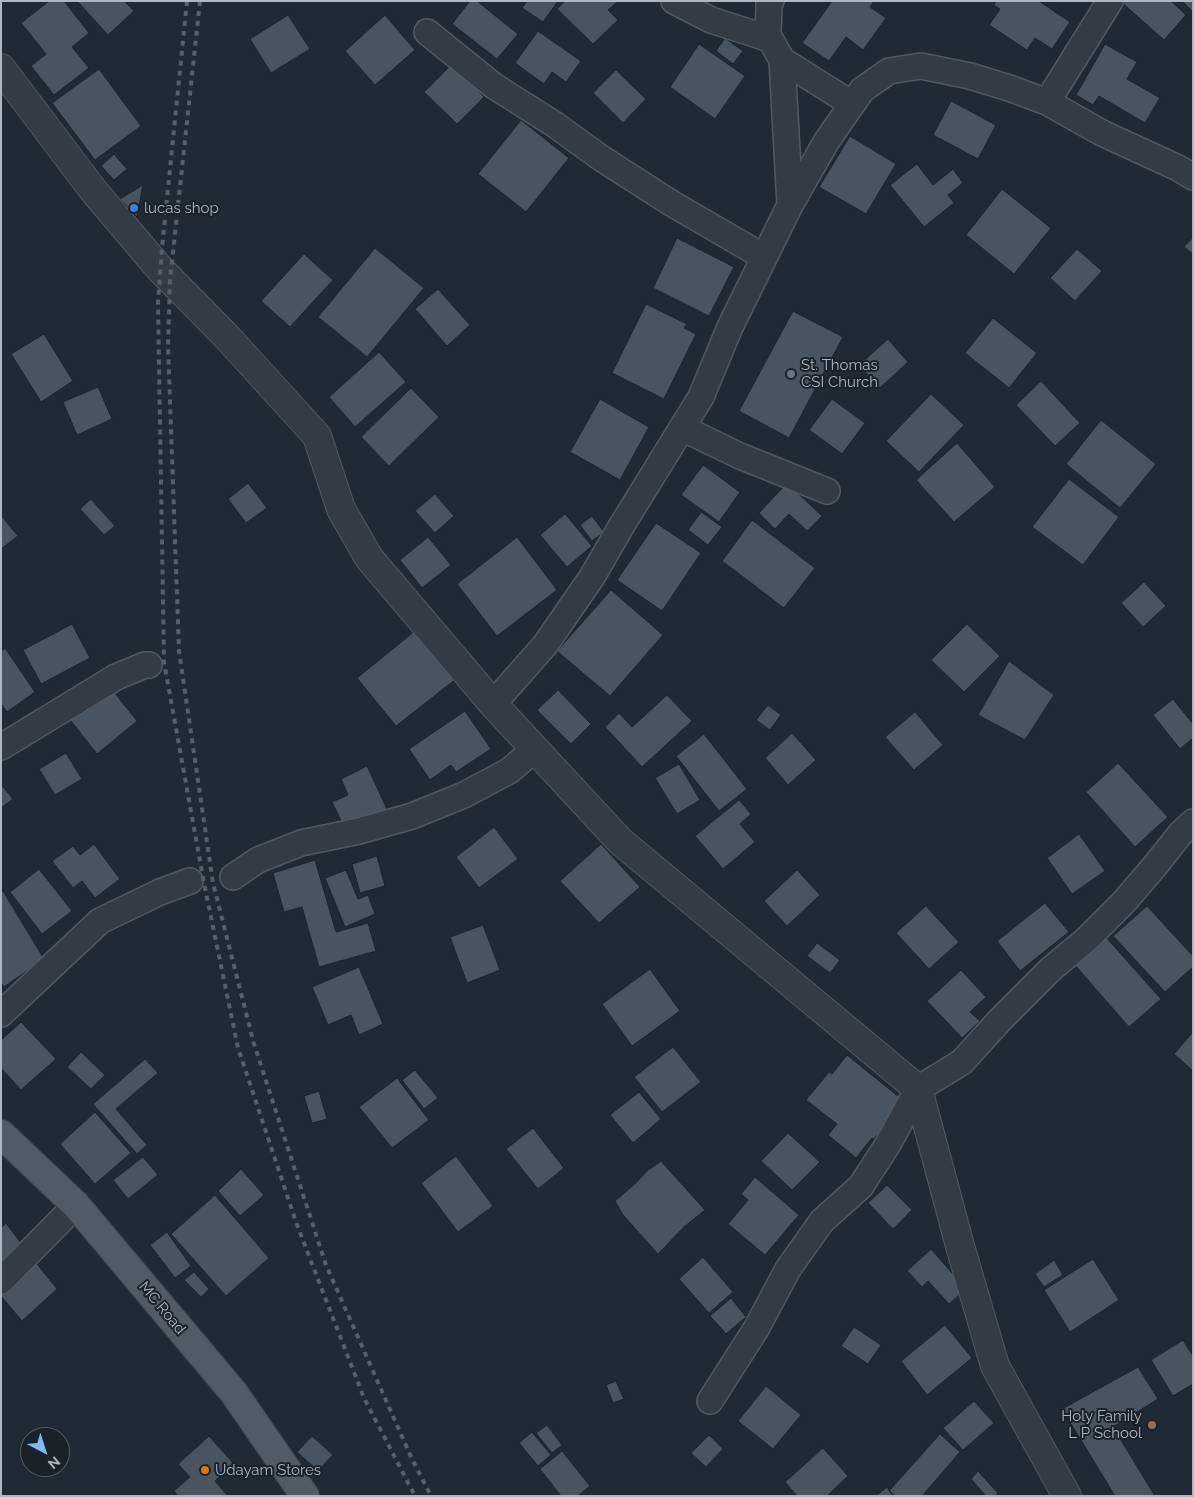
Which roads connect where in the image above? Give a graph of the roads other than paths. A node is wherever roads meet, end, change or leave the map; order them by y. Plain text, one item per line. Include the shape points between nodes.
1 (674, 1) edge
2 (772, 1) edge
3 (1110, 1) edge
4 (428, 32) dead end
5 (776, 50) junction
6 (1, 68) edge
7 (1047, 102) junction
8 (852, 104) junction
9 (1193, 177) edge
10 (790, 205) junction
11 (764, 257) junction
12 (682, 428) junction
13 (827, 491) dead end
14 (148, 665) dead end
15 (493, 704) junction
16 (1, 747) edge
17 (535, 749) junction
18 (1193, 822) edge
19 (233, 878) dead end
20 (190, 881) dead end
21 (1, 1014) edge
22 (918, 1089) junction
23 (1, 1134) edge
24 (76, 1205) junction
25 (1, 1281) edge
26 (710, 1401) dead end
27 (305, 1496) edge
28 (1067, 1496) edge

1 - 5 street
2 - 5 street via 768,34
3 - 7 street
4 - 11 street via 494,86 601,158
5 - 8 street
5 - 10 street
6 - 15 street via 93,190 160,269 317,436 341,509 369,558
7 - 8 street via 970,76 921,66 889,71 862,90
7 - 9 street via 1102,134
8 - 10 street
10 - 11 street
11 - 12 street via 701,397
12 - 13 street via 740,456
12 - 15 street via 592,577 545,645
14 - 16 street via 116,677
15 - 17 street
17 - 19 street via 509,771 464,795 412,816 301,843 258,860
17 - 22 street via 620,841
18 - 22 street via 1123,903 1088,939 1051,969 962,1062
20 - 21 street via 100,922
22 - 26 street via 862,1186 822,1221 788,1270 756,1329
22 - 28 street via 995,1366
23 - 24 main road, MC Road
24 - 25 street
24 - 27 main road, MC Road via 234,1393

